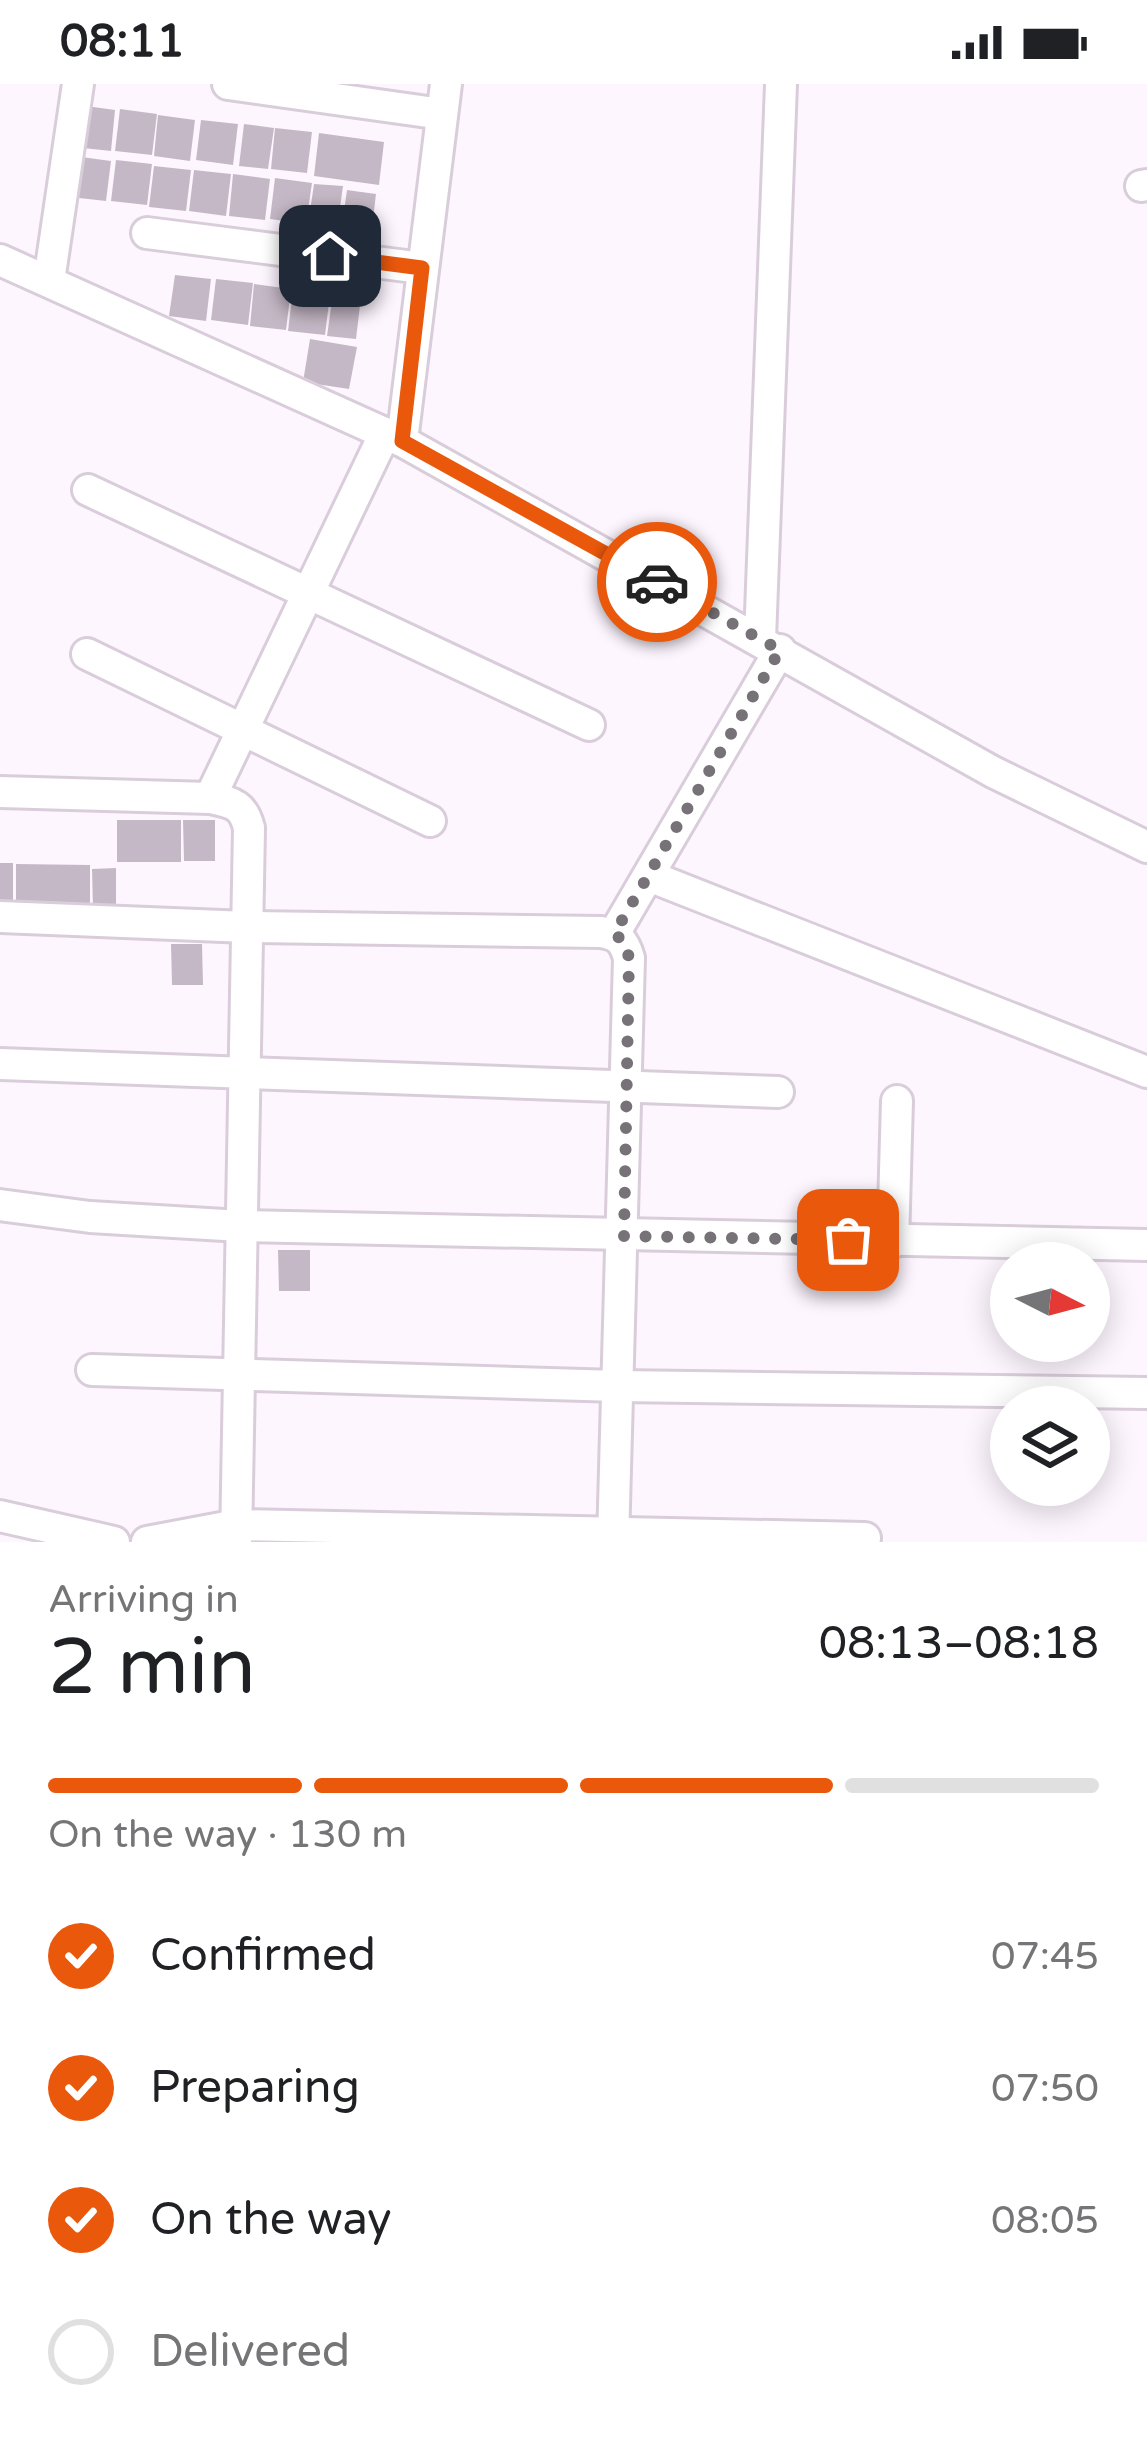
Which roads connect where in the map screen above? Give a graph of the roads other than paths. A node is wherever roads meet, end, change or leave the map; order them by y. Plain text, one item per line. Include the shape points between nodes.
1 (78, 84) edge
2 (228, 84) edge
3 (781, 84) edge
4 (444, 99) edge
5 (147, 233) dead end
6 (0, 260) edge
7 (422, 268) junction
8 (49, 280) junction
9 (394, 437) junction
10 (88, 490) dead end
11 (307, 595) junction
12 (770, 644) junction
13 (87, 655) dead end
14 (589, 725) dead end
15 (242, 729) junction
16 (0, 792) edge
17 (210, 799) junction
18 (430, 820) dead end
19 (1147, 847) edge
20 (650, 876) junction
21 (0, 916) edge
22 (247, 927) junction
23 (614, 934) junction
24 (0, 1064) edge
25 (245, 1072) junction
26 (1147, 1072) edge
27 (627, 1084) junction
28 (778, 1092) dead end
29 (897, 1102) dead end
30 (0, 1205) edge
31 (241, 1226) junction
32 (624, 1236) junction
33 (893, 1242) junction
34 (1147, 1245) edge
35 (92, 1370) dead end
36 (240, 1374) junction
37 (618, 1386) junction
38 (1147, 1393) edge
39 (0, 1516) edge
40 (237, 1533) edge
41 (613, 1538) edge
42 (865, 1538) dead end
43 (114, 1542) edge
44 (147, 1542) edge

1 - 8 street
2 - 4 street
3 - 12 street
4 - 7 street
5 - 7 street
6 - 8 street
7 - 9 street
8 - 9 street
9 - 11 street
9 - 12 street
10 - 11 street
11 - 14 street
11 - 15 street
12 - 19 street via 993,772
12 - 20 street
13 - 15 street
15 - 17 street
15 - 18 street
16 - 17 street
17 - 22 street via 245,811
20 - 23 street
20 - 26 street
21 - 22 street
22 - 23 street
22 - 25 street
23 - 27 street via 629,958
24 - 25 street
25 - 27 street
25 - 31 street
27 - 28 street
27 - 32 street
29 - 33 street
30 - 31 street
31 - 32 street
31 - 36 street
32 - 33 street
32 - 37 street
33 - 34 street
35 - 36 street
36 - 37 street
36 - 40 street
37 - 38 street
37 - 41 street
39 - 43 street
40 - 41 street
40 - 44 street
41 - 42 street

